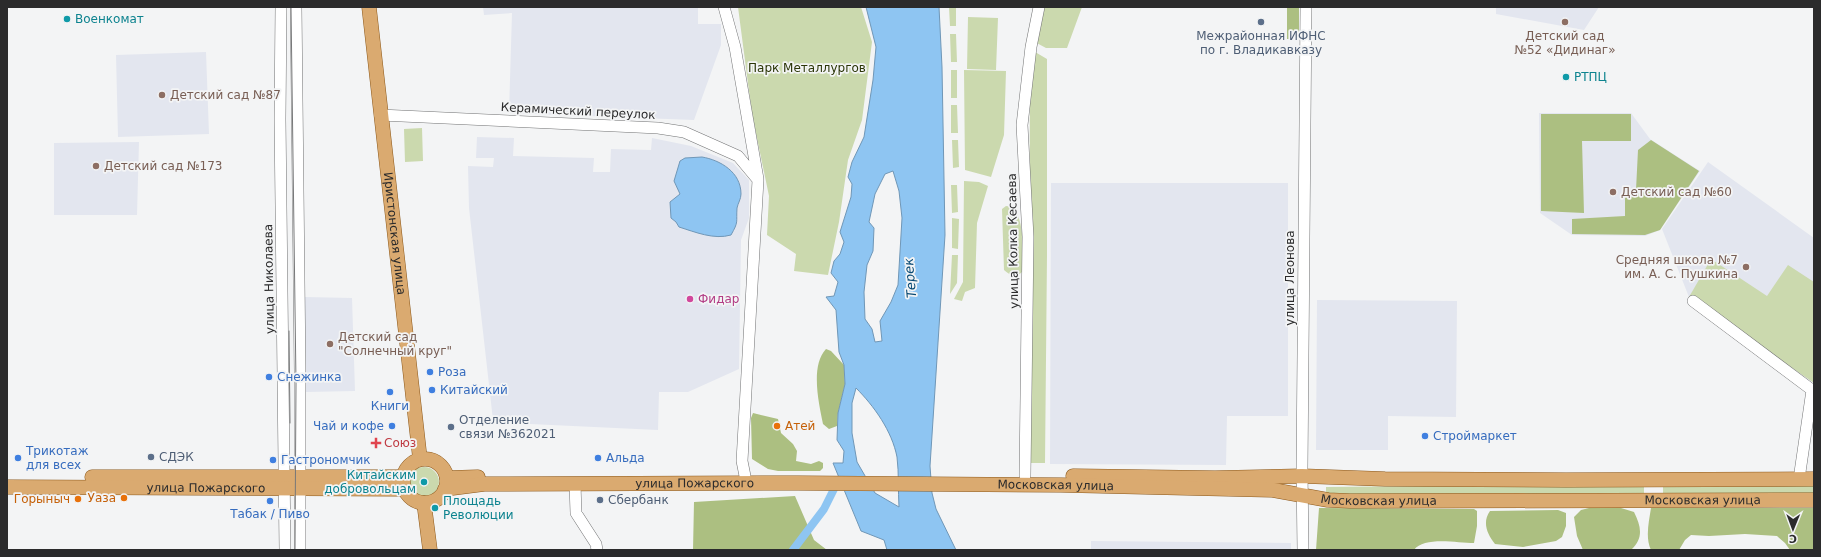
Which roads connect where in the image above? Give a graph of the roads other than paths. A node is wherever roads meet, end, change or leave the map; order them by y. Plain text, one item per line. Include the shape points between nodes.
1 (281, 7) edge
2 (296, 7) edge
3 (369, 7) edge
4 (724, 7) edge
5 (1039, 7) edge
6 (1306, 7) edge
7 (380, 115) junction
8 (758, 180) junction
9 (1693, 301) dead end
10 (1813, 390) edge
11 (420, 459) junction
12 (745, 476) junction
13 (1025, 476) junction
14 (1302, 476) junction
15 (7, 478) edge
16 (1799, 479) junction
17 (1814, 479) edge
18 (798, 480) junction
19 (944, 480) junction
20 (283, 482) junction
21 (300, 483) junction
22 (404, 483) junction
23 (446, 484) junction
24 (576, 484) junction
25 (7, 487) edge
26 (1303, 496) junction
27 (1814, 500) edge
28 (424, 503) junction
29 (285, 550) edge
30 (300, 550) edge
31 (430, 550) edge
32 (597, 550) edge
33 (1303, 550) edge

1 - 20 street, улица Николаева
2 - 21 street
3 - 7 main road, Иристонская улица
4 - 8 street via 735,47
5 - 13 street, улица Колка Кесаева via 1031,47 1022,125 1028,237
6 - 14 street, улица Леонова
7 - 8 street, Керамический переулок via 658,128 684,132 738,156
7 - 11 main road, Иристонская улица
8 - 12 street via 742,461
9 - 10 street
10 - 16 street
11 - 22 main road via 409,466
11 - 23 main road via 427,459 440,465
12 - 18 main road, улица Пожарского
12 - 23 main road, улица Пожарского
13 - 14 main road, Московская улица
13 - 19 main road, Московская улица
14 - 16 main road, Московская улица via 1385,479
14 - 26 street, улица Леонова
15 - 20 main road, улица Пожарского
16 - 17 main road, Московская улица
18 - 19 main road, улица Пожарского
18 - 24 main road, улица Пожарского
19 - 26 main road, Московская улица via 1274,490
20 - 21 main road, улица Пожарского
20 - 25 main road, улица Пожарского
20 - 29 street, улица Николаева
21 - 22 main road, улица Пожарского
21 - 30 street
22 - 28 main road via 412,499
23 - 24 main road, улица Пожарского
23 - 28 main road via 440,496
24 - 32 street via 576,513 596,544
26 - 27 main road, Московская улица via 1328,500
26 - 33 street, улица Леонова
28 - 31 main road

